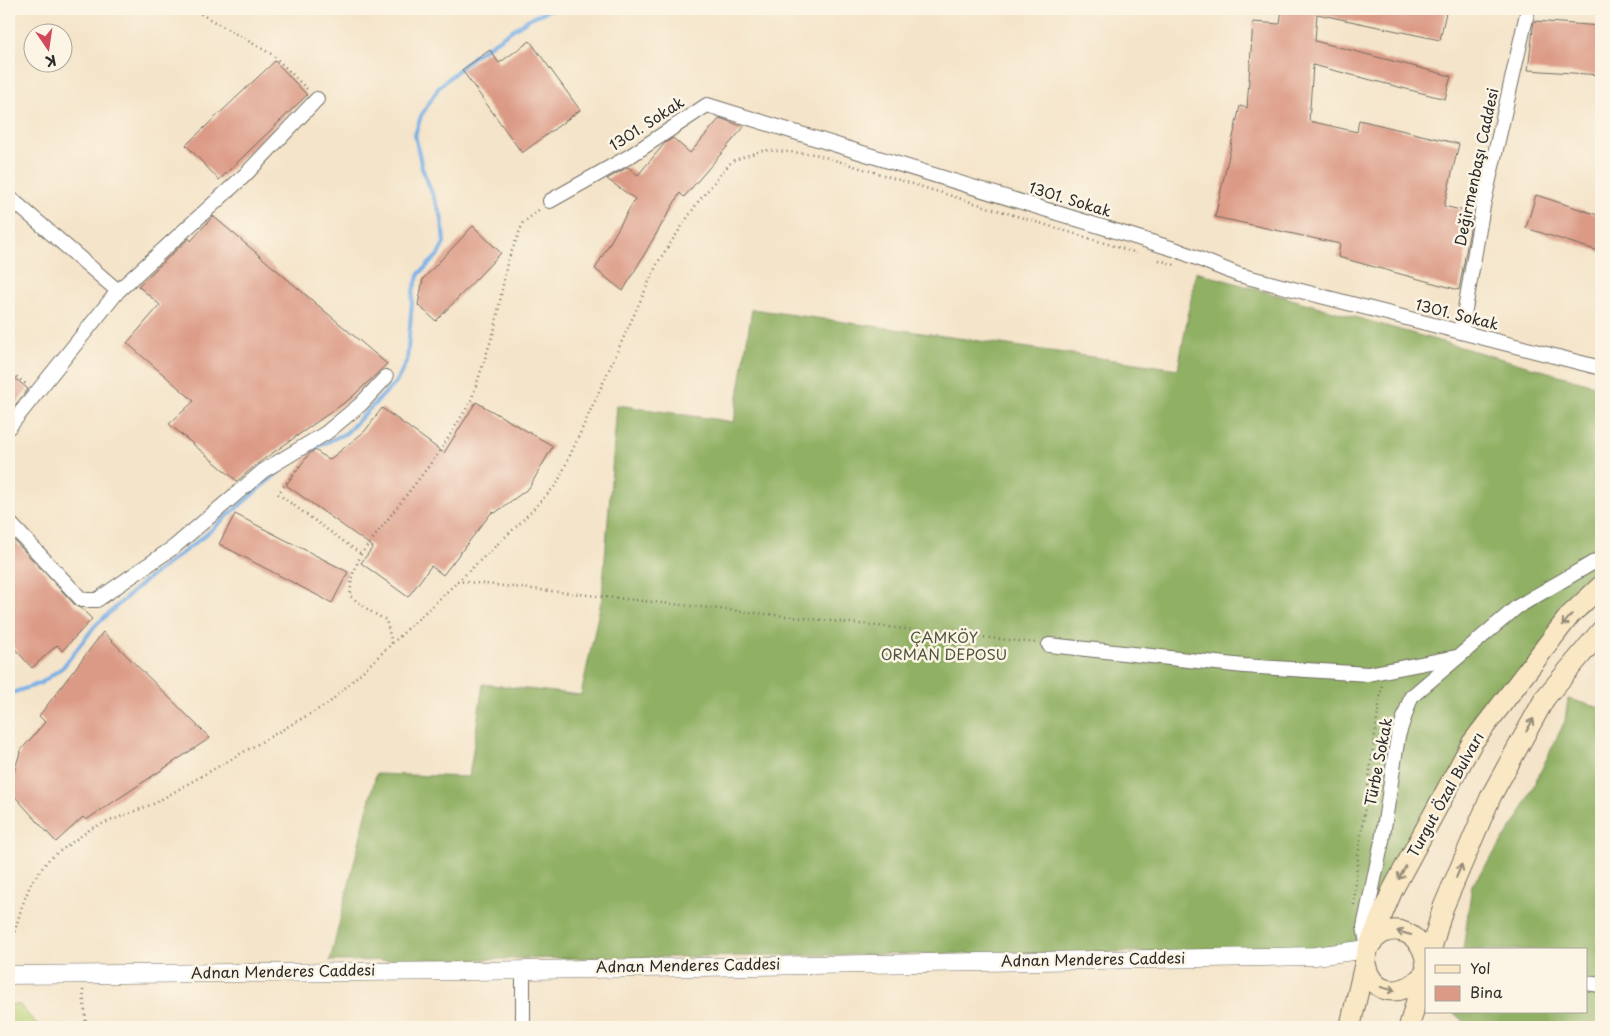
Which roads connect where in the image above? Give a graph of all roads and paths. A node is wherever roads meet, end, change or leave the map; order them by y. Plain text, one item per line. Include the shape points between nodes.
1 (192, 9) edge
2 (1528, 9) edge
3 (317, 99) joint
4 (9, 197) edge
5 (550, 201) joint
6 (1141, 254) dead end
7 (1150, 257) dead end
8 (1187, 269) dead end
9 (118, 291) junction
10 (1461, 332) junction
11 (1601, 368) edge
12 (9, 370) edge
13 (386, 377) dead end
14 (37, 393) junction
15 (9, 427) edge
16 (295, 452) junction
17 (9, 522) edge
18 (361, 554) junction
19 (1601, 558) edge
20 (457, 582) junction
21 (1601, 586) edge
22 (1601, 631) edge
23 (392, 643) junction
24 (1049, 645) joint
25 (1457, 657) junction
26 (1384, 671) junction
27 (1354, 909) dead end
28 (1432, 948) edge
29 (9, 950) edge
30 (1366, 954) junction
31 (523, 968) junction
32 (1425, 968) edge
33 (9, 975) edge
34 (82, 976) junction
35 (1588, 983) edge
36 (1601, 985) edge
37 (86, 1027) edge
38 (523, 1027) edge
39 (1350, 1027) edge
40 (1408, 1027) edge

1 - 3 path via 273,55
2 - 10 street, Değirmenbaşı Caddesi via 1483,206
3 - 9 street via 245,175
4 - 9 street
5 - 10 street, 1301. Sokak via 630,156 707,105 1168,247 1238,275
5 - 18 path via 523,223 507,263 495,328 471,401 438,454
6 - 20 path via 815,154 763,150 732,161 698,202 658,262 557,484
7 - 8 path
9 - 14 street
10 - 11 street, 1301. Sokak
12 - 14 path
13 - 16 street via 361,404
14 - 15 street
16 - 17 street via 263,471 174,547 97,600 82,600
16 - 18 path via 303,461 278,494
18 - 23 path via 352,576 350,596 386,620
19 - 25 street, Türbe Sokak via 1517,607
20 - 23 path
20 - 24 path
21 -> 30 main road, Turgut Özal Bulvarı via 1570,615 1472,744 1392,891
28 -> 22 main road via 1443,908 1491,796 1545,698
23 - 29 path via 329,704 153,804 92,828 49,859 31,883
24 - 26 street via 1244,666 1368,674
25 - 26 street
25 - 30 street, Türbe Sokak via 1411,697 1398,736 1364,927
26 - 27 path via 1357,865
30 - 31 street, Adnan Menderes Caddesi
30 -> 32 main road via 1366,970 1371,979 1388,990 1408,988
32 -> 30 main road via 1423,948 1417,940 1400,931 1382,934 1373,940
30 - 39 main road, Turgut Özal Bulvarı
31 - 34 street, Adnan Menderes Caddesi
31 - 38 street
32 - 40 main road
33 - 34 street, Adnan Menderes Caddesi
34 - 37 path
35 - 36 street

